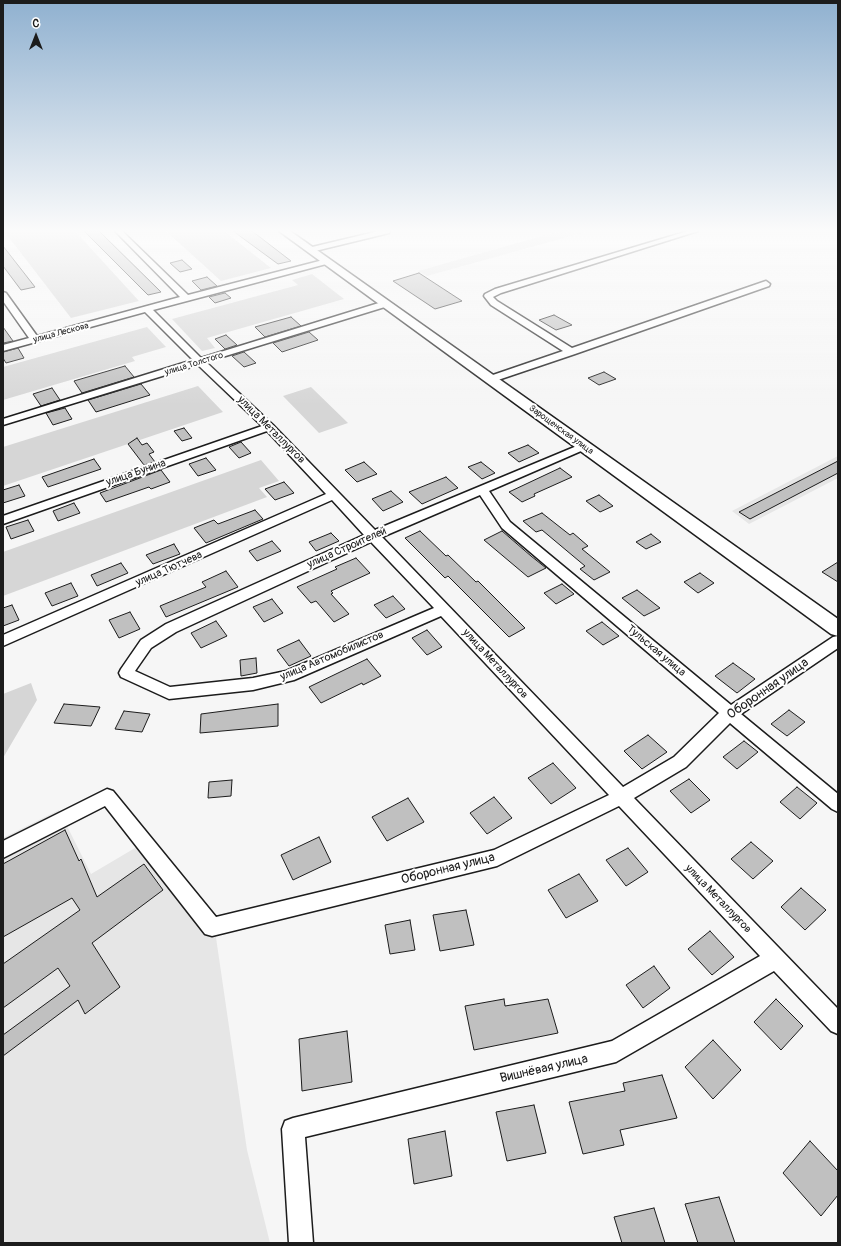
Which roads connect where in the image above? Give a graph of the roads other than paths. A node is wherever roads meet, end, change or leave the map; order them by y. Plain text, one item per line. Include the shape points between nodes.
1 (177, 289) edge
2 (220, 289) edge
3 (365, 289) edge
4 (504, 289) edge
5 (751, 289) edge
6 (3, 295) edge
7 (186, 298) junction
8 (385, 304) junction
9 (147, 309) junction
10 (35, 340) junction
11 (3, 348) edge
12 (572, 352) junction
13 (200, 362) junction
14 (491, 379) junction
15 (3, 422) edge
16 (269, 427) junction
17 (584, 446) junction
18 (482, 489) junction
19 (334, 495) junction
20 (3, 520) edge
21 (373, 536) junction
22 (443, 610) junction
23 (838, 629) edge
24 (3, 641) edge
25 (838, 641) edge
26 (126, 673) joint
27 (730, 713) junction
28 (621, 798) junction
29 (838, 804) edge
30 (3, 850) edge
31 (775, 959) junction
32 (838, 1024) edge
33 (301, 1243) edge

1 - 7 street
2 - 7 street, улица Лескова
3 - 8 street, Зарощенская улица
4 - 12 street via 488,296
5 - 12 street
6 - 10 street
7 - 9 street, улица Лескова
8 - 13 street, улица Толстого
8 - 14 street, Зарощенская улица
9 - 10 street, улица Лескова
9 - 13 street, улица Металлургов
10 - 11 street, улица Лескова
12 - 14 street
13 - 15 street, улица Толстого
13 - 16 street, улица Металлургов
14 - 17 street, Зарощенская улица
16 - 19 street, улица Металлургов
16 - 20 street, улица Бунина
17 - 18 street, улица Строителей
17 - 23 street, Зарощенская улица
18 - 21 street, улица Строителей
18 - 27 street, Тульская улица via 506,525
19 - 21 street, улица Металлургов
19 - 24 street, улица Тютчева
21 - 22 street, улица Металлургов
21 - 26 street, улица Строителей via 172,628 146,644
22 - 26 street, улица Автомобилистов via 289,676 253,684 169,693
22 - 28 street, улица Металлургов
25 - 27 street, Оборонная улица
27 - 28 street, Оборонная улица via 680,762
27 - 29 street, Тульская улица
28 - 30 street, Оборонная улица via 496,858 212,926 108,796
28 - 31 street, улица Металлургов
31 - 32 street, улица Металлургов
31 - 33 street, Вишнёвая улица via 616,1051 293,1129

